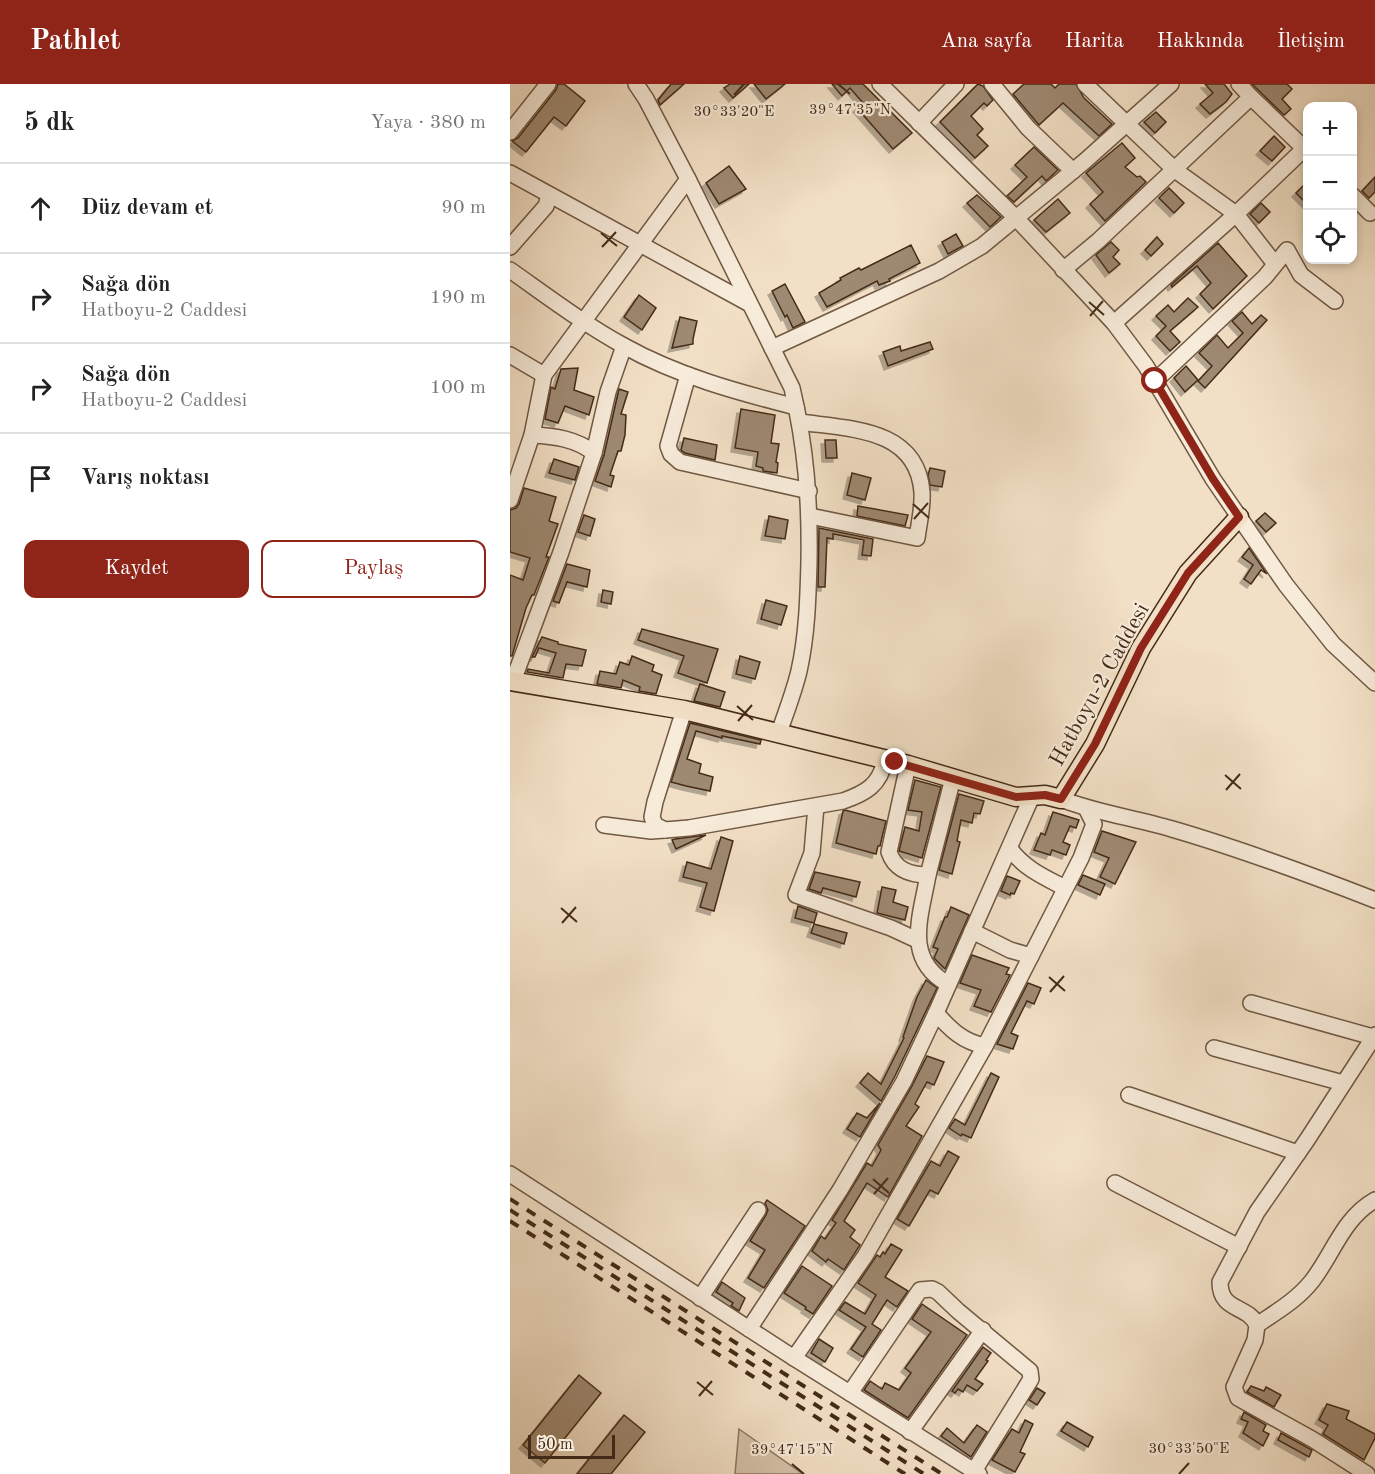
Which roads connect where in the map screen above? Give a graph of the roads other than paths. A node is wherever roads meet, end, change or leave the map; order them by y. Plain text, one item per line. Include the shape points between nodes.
1 (548, 84) edge
2 (636, 84) edge
3 (880, 84) edge
4 (956, 84) edge
5 (992, 84) edge
6 (1085, 84) edge
7 (1171, 84) edge
8 (1239, 84) edge
9 (1251, 97) junction
10 (919, 123) junction
11 (1127, 123) junction
12 (510, 132) edge
13 (1303, 147) edge
14 (1303, 153) edge
15 (1175, 170) junction
16 (1073, 171) junction
17 (510, 173) edge
18 (688, 178) junction
19 (549, 195) junction
20 (1357, 199) edge
21 (1370, 213) dead end
22 (1236, 214) junction
23 (1016, 218) junction
24 (640, 244) junction
25 (510, 247) edge
26 (1275, 264) junction
27 (510, 270) edge
28 (1064, 270) junction
29 (1335, 301) dead end
30 (748, 303) junction
31 (584, 321) junction
32 (1114, 323) junction
33 (624, 346) junction
34 (772, 348) junction
35 (510, 355) edge
36 (544, 375) junction
37 (688, 375) junction
38 (1155, 381) junction
39 (798, 414) junction
40 (532, 435) junction
41 (594, 453) junction
42 (809, 490) junction
43 (510, 500) edge
44 (810, 516) junction
45 (1239, 517) junction
46 (511, 681) edge
47 (1375, 683) edge
48 (684, 710) junction
49 (779, 733) junction
50 (885, 760) junction
51 (908, 765) junction
52 (953, 778) junction
53 (1032, 796) junction
54 (1061, 799) junction
55 (816, 806) junction
56 (1086, 808) junction
57 (604, 825) dead end
58 (665, 830) junction
59 (1010, 849) junction
60 (928, 875) junction
61 (1065, 888) junction
62 (1375, 900) edge
63 (972, 931) junction
64 (917, 940) junction
65 (1031, 956) junction
66 (948, 984) junction
67 (1251, 1003) dead end
68 (936, 1013) junction
69 (1374, 1036) edge
70 (985, 1046) junction
71 (1214, 1048) dead end
72 (1343, 1083) junction
73 (1129, 1095) dead end
74 (1298, 1153) junction
75 (510, 1174) edge
76 (1115, 1183) dead end
77 (1375, 1200) edge
78 (758, 1210) dead end
79 (1239, 1247) junction
80 (700, 1298) junction
81 (1257, 1325) junction
82 (749, 1329) junction
83 (983, 1330) junction
84 (794, 1358) junction
85 (850, 1393) junction
86 (910, 1432) junction
87 (977, 1473) edge
88 (1367, 1474) edge

1 - 12 street
2 - 18 street
3 - 10 street
4 - 10 street
5 - 16 street
6 - 11 street
7 - 11 street
8 - 9 street
9 - 13 street
9 - 15 street
10 - 23 street
11 - 15 street
11 - 16 street
14 - 22 street
15 - 22 street
15 - 28 street
16 - 23 street
17 - 19 street
18 - 24 street
18 - 30 street
19 - 24 street
19 - 25 street via 546,206
20 - 21 street
22 - 26 street
22 - 32 street
23 - 28 street
23 - 34 street via 982,246 939,271
24 - 30 street
24 - 31 street
26 - 29 street via 1287,250 1301,275
26 - 38 street
27 - 31 street
28 - 32 street
30 - 34 street
31 - 33 street
31 - 36 street
32 - 38 street
33 - 37 street
33 - 41 street
34 - 39 street via 792,388
35 - 36 street
36 - 40 street
37 - 39 street
37 - 42 street via 668,446 675,459 709,470
38 - 45 street
39 - 42 street
39 - 44 street via 894,442 913,459 922,493 916,538
40 - 41 street via 572,440
40 - 43 street
41 - 46 street
42 - 44 street
44 - 49 street via 806,634
45 - 47 street via 1286,585 1334,644
45 - 54 main road, Hatboyu-2 Caddesi via 1188,573 1141,648 1095,744
46 - 48 main road, Hatboyu-2 Caddesi
48 - 49 main road, Hatboyu-2 Caddesi
48 - 58 street via 652,817 655,825
49 - 50 main road, Hatboyu-2 Caddesi
50 - 51 main road, Hatboyu-2 Caddesi
50 - 55 street via 877,781 863,794
51 - 52 main road, Hatboyu-2 Caddesi
51 - 60 street via 889,852 892,863 900,868
52 - 53 main road, Hatboyu-2 Caddesi via 1016,797
52 - 60 street
53 - 54 main road, Hatboyu-2 Caddesi
53 - 59 street
54 - 56 street
55 - 58 street
55 - 64 street via 812,853 796,895
56 - 61 street via 1094,824
56 - 62 street via 1230,846
57 - 58 street
59 - 61 street via 1029,869
59 - 63 street
60 - 64 street
61 - 65 street
63 - 65 street
63 - 66 street
64 - 66 street via 928,967
65 - 70 street
66 - 68 street
67 - 69 street
68 - 70 street via 962,1038
68 - 82 street via 904,1081 868,1143
69 - 72 street
70 - 84 street via 865,1256
71 - 72 street
72 - 74 street
73 - 74 street
74 - 79 street
75 - 80 street
76 - 79 street
77 - 81 street via 1348,1223 1301,1294
78 - 80 street
79 - 81 street via 1220,1288 1226,1302 1250,1315
80 - 82 street
81 - 88 street via 1256,1340 1234,1387 1238,1398
82 - 84 street
83 - 85 street via 939,1292 932,1288 920,1290
83 - 86 street
83 - 87 street via 1030,1371 1031,1379
84 - 85 street
85 - 86 street
86 - 87 street

